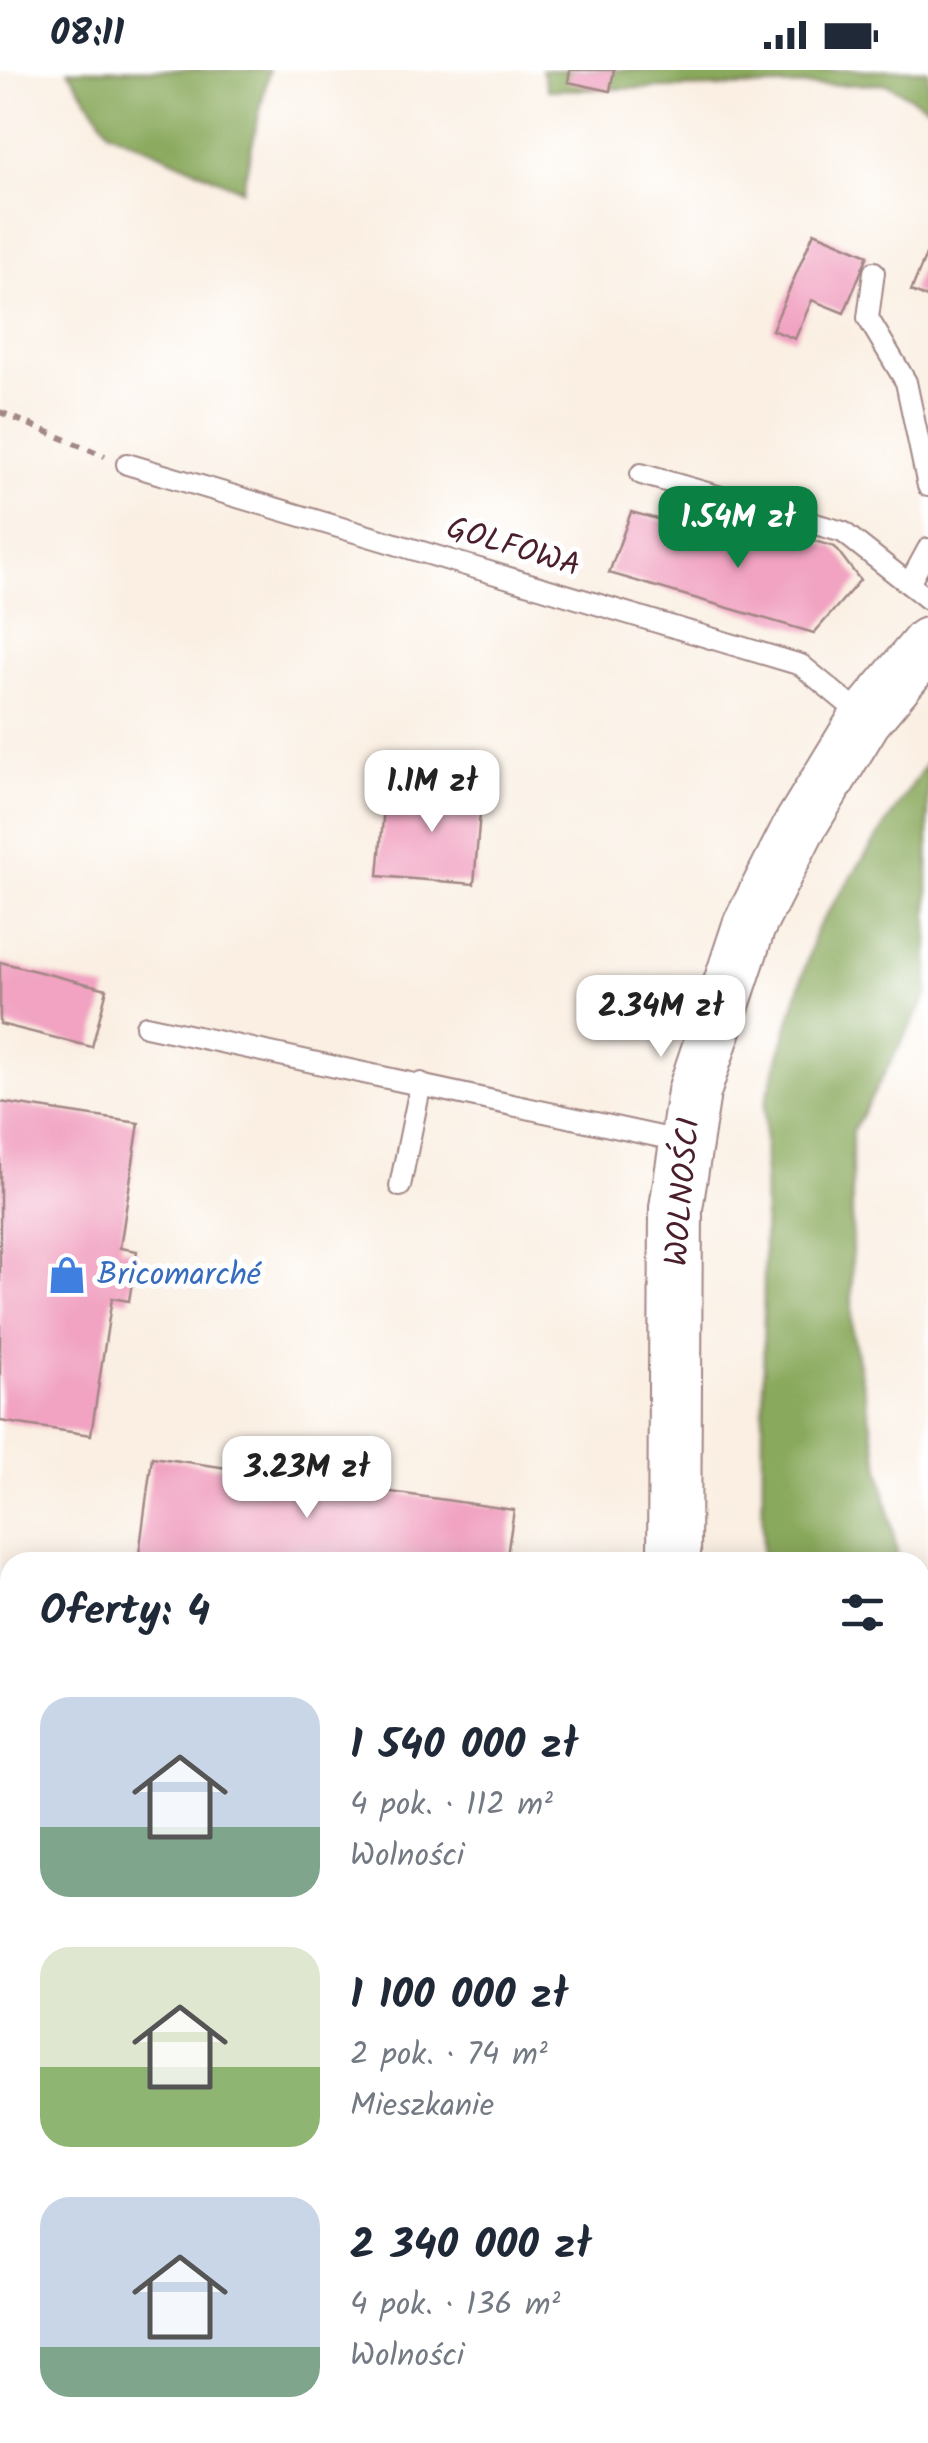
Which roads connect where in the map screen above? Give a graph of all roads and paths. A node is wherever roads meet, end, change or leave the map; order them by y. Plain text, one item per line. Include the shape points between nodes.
1 (874, 272) dead end
2 (0, 412) edge
3 (127, 464) joint
4 (641, 474) dead end
5 (928, 486) edge
6 (928, 548) edge
7 (909, 584) junction
8 (928, 598) edge
9 (928, 644) edge
10 (866, 719) junction
11 (146, 1026) dead end
12 (421, 1083) junction
13 (686, 1142) junction
14 (400, 1186) dead end
15 (674, 1552) edge

1 - 5 lane via 868,318 906,382
2 - 3 path
3 - 10 lane, GOLFOWA via 801,664
4 - 7 lane via 843,532
6 - 7 lane
7 - 8 lane
9 - 10 street, WOLNOŚCI
10 - 13 street, WOLNOŚCI via 798,829 749,926 694,1092
11 - 12 lane
12 - 13 lane
12 - 14 lane
13 - 15 street, WOLNOŚCI via 676,1208

